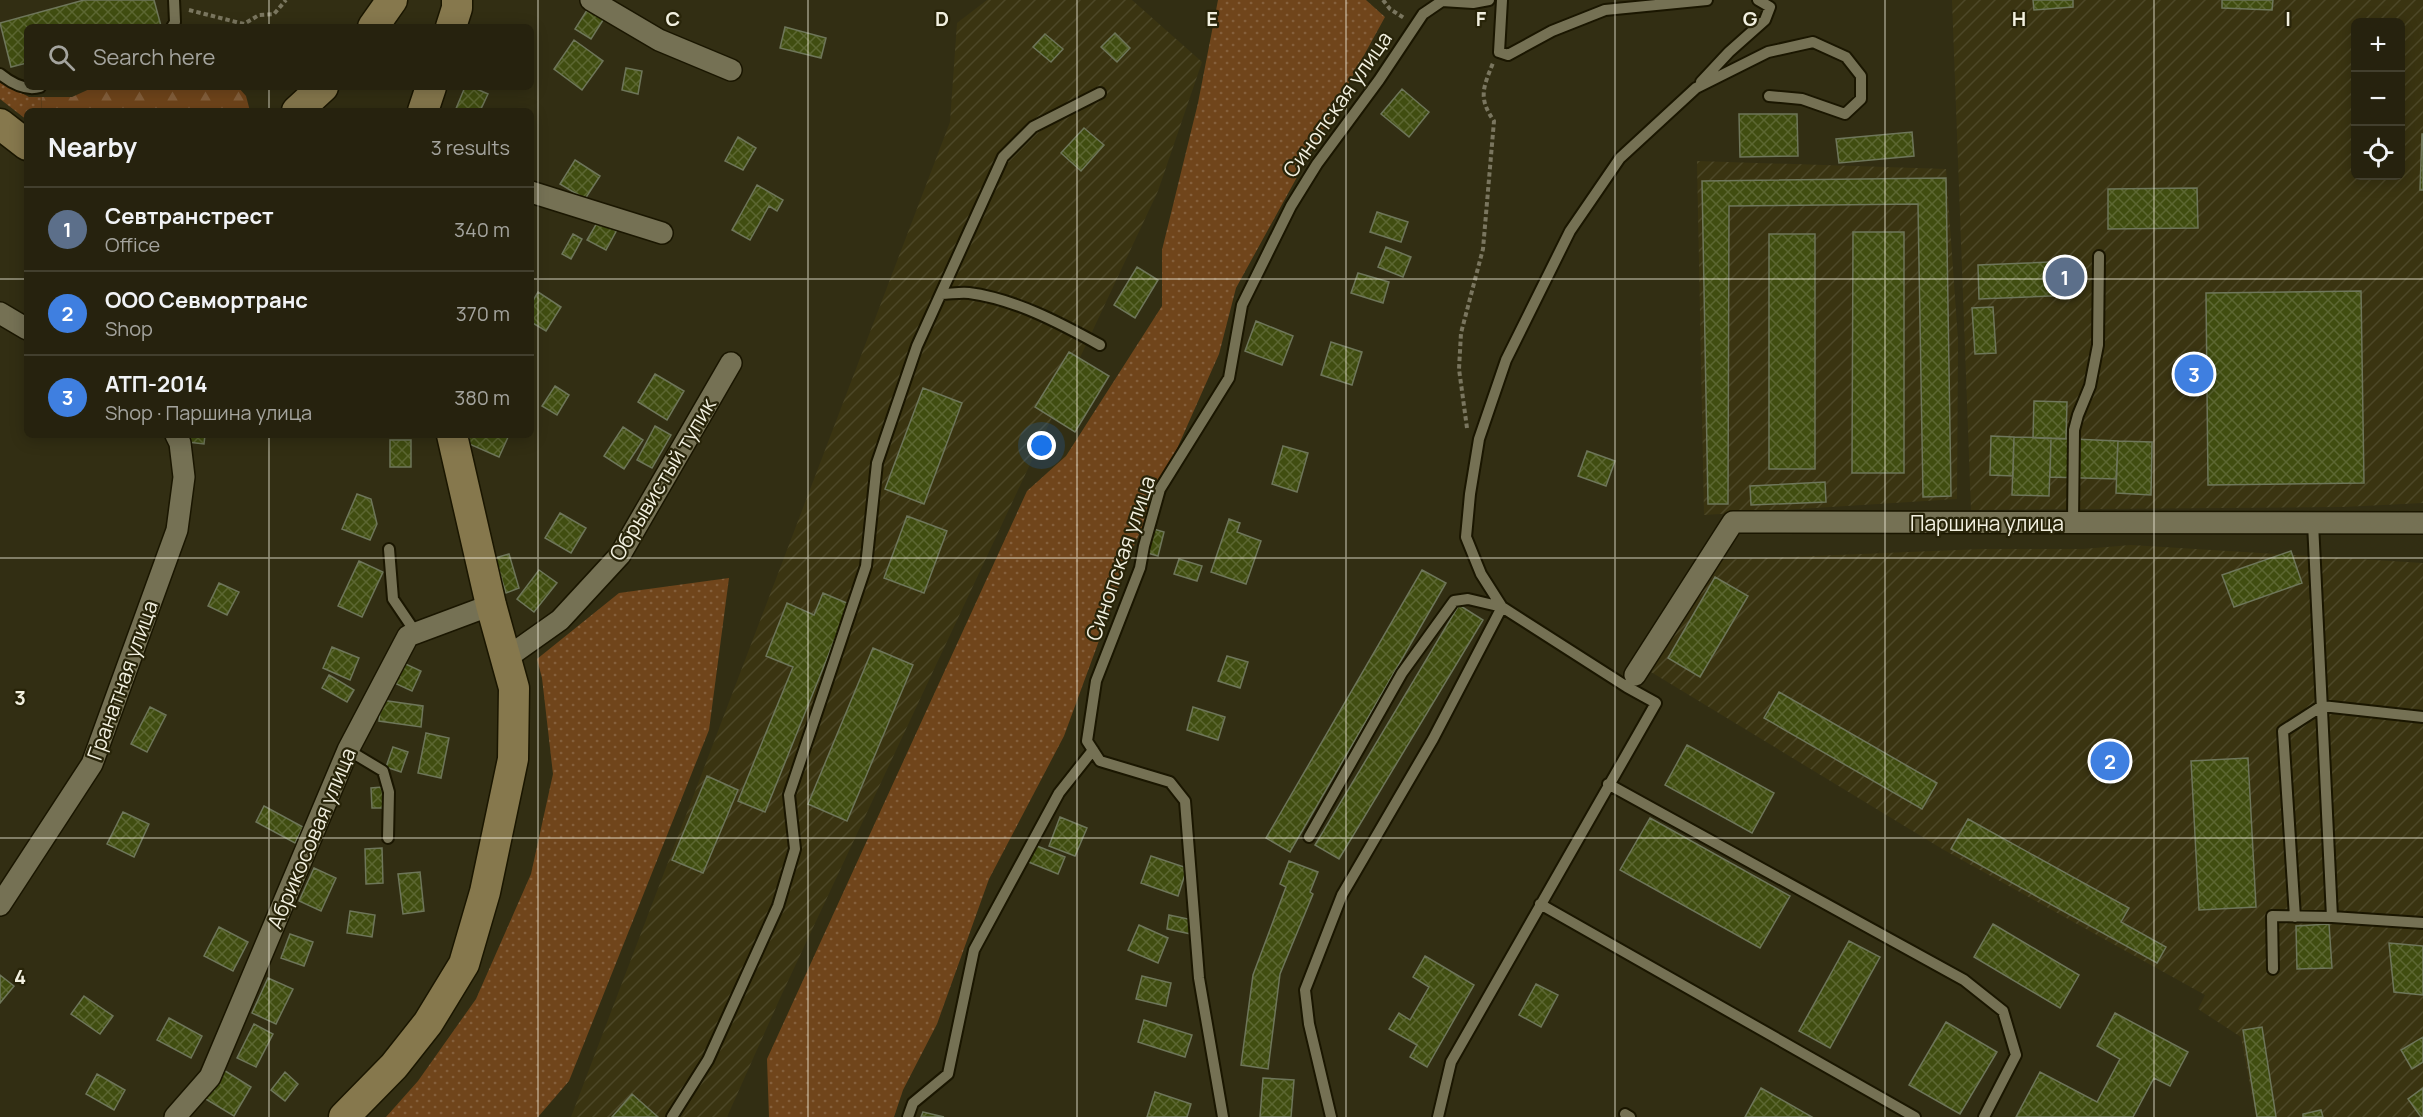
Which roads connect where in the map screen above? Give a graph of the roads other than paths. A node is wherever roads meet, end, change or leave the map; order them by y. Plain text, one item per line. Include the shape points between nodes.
1 (392, 0) edge
2 (457, 0) edge
3 (591, 0) edge
4 (1489, 0) edge
5 (1502, 0) edge
6 (1707, 0) edge
7 (1758, 0) edge
8 (174, 3) edge
9 (174, 24) edge
10 (375, 24) edge
11 (452, 24) edge
12 (731, 70) dead end
13 (0, 74) edge
14 (24, 87) edge
15 (1696, 88) junction
16 (320, 90) edge
17 (430, 90) edge
18 (1100, 93) dead end
19 (1769, 96) dead end
20 (300, 108) edge
21 (424, 108) edge
22 (0, 124) edge
23 (24, 143) edge
24 (534, 193) edge
25 (662, 233) dead end
26 (2099, 256) dead end
27 (941, 294) junction
28 (0, 314) edge
29 (24, 327) edge
30 (1100, 345) dead end
31 (731, 363) dead end
32 (178, 438) edge
33 (453, 438) edge
34 (2073, 523) junction
35 (2313, 523) junction
36 (2423, 523) edge
37 (389, 549) dead end
38 (491, 605) junction
39 (1502, 607) junction
40 (417, 633) junction
41 (506, 659) junction
42 (1631, 681) junction
43 (2322, 706) junction
44 (2423, 717) edge
45 (348, 750) junction
46 (1093, 750) junction
47 (1608, 784) junction
48 (1309, 837) dead end
49 (388, 838) dead end
50 (1540, 904) junction
51 (0, 905) edge
52 (2295, 916) junction
53 (2332, 917) junction
54 (2423, 923) edge
55 (2274, 969) dead end
56 (175, 1117) edge
57 (344, 1117) edge
58 (672, 1117) edge
59 (908, 1117) edge
60 (1223, 1117) edge
61 (1331, 1117) edge
62 (1438, 1117) edge
63 (1915, 1117) edge
64 (1984, 1117) edge

1 - 10 main road
2 - 11 main road
3 - 12 street via 659,40
4 - 46 lane, Синопская улица via 1442,2 1423,14 1291,206 1242,305 1229,378 1160,489 1140,568 1096,681 1087,741
5 - 6 lane via 1499,52 1508,55 1552,31 1605,10
7 - 15 lane via 1770,7 1765,20
8 - 9 lane
13 - 14 lane
15 - 19 lane via 1768,52 1813,42 1846,57 1862,76 1861,99 1845,114 1802,99
15 - 39 lane via 1620,158 1570,231 1506,360 1481,434 1466,537 1480,574
16 - 20 main road
17 - 21 main road
18 - 27 lane via 1033,127 1003,157
22 - 23 main road
24 - 25 street
26 - 34 lane via 2098,345 2090,386 2074,430
27 - 30 lane via 969,293 1009,303 1066,326
27 - 58 lane via 918,346 877,463 866,566 789,795 795,849 778,906 708,1060
28 - 29 street
31 - 41 street, Обрывистый тупик via 620,555 560,620
32 - 51 street, Гранатная улица via 184,477 177,530 92,764
33 - 38 main road
34 - 35 street, Паршина улица
34 - 42 street, Паршина улица via 1733,522
35 - 36 street, Паршина улица
35 - 43 lane
37 - 40 lane via 393,599
38 - 40 street, Абрикосовая улица
38 - 41 main road
39 - 42 lane
39 - 48 lane via 1468,599 1454,601 1402,673
39 - 61 lane via 1433,739 1342,895 1305,990
40 - 45 street, Абрикосовая улица via 408,636
41 - 57 main road via 514,688 513,759 485,892 464,964 428,1023 394,1066
42 - 47 lane via 1656,703
43 - 44 lane
43 - 52 lane via 2283,731
43 - 53 lane
45 - 49 lane via 383,771 389,792
45 - 56 street, Абрикосовая улица via 210,1077
46 - 59 lane via 1059,793 974,950 948,1074 913,1103
46 - 60 lane via 1100,761 1170,782 1185,801 1199,978
47 - 50 lane
47 - 64 lane via 1964,980 2003,1011 2016,1055
50 - 62 lane via 1451,1062
50 - 63 lane
52 - 53 lane
52 - 55 lane via 2272,916
53 - 54 lane

